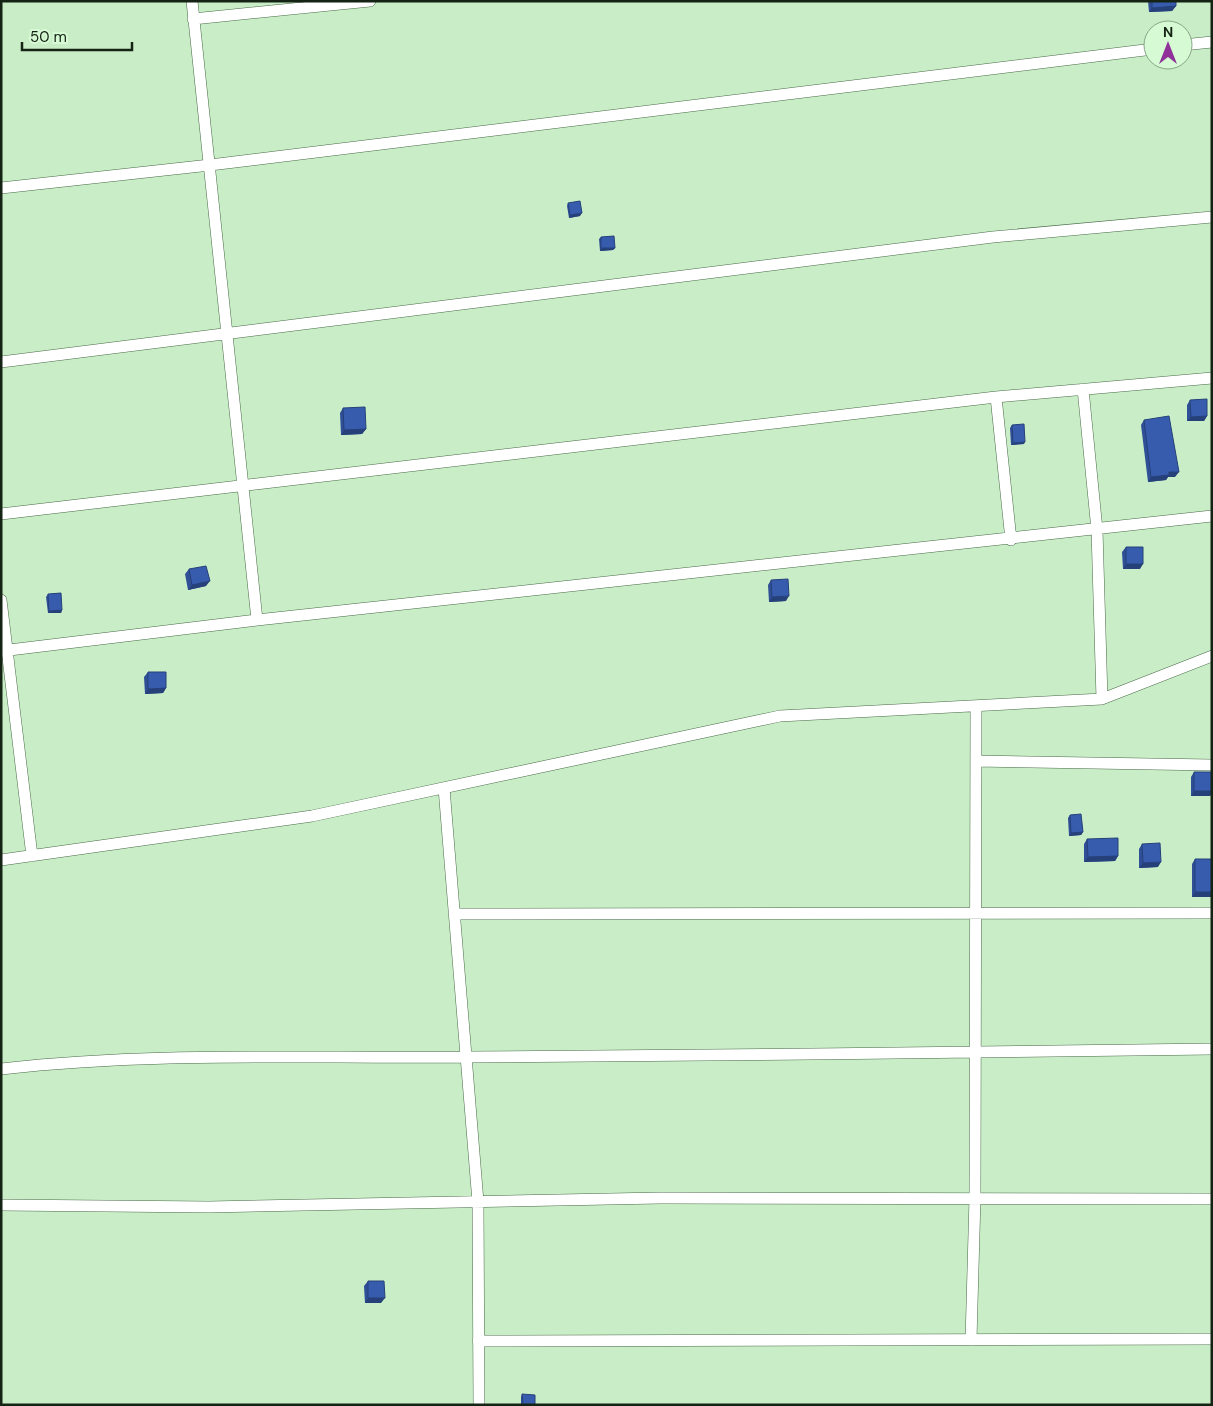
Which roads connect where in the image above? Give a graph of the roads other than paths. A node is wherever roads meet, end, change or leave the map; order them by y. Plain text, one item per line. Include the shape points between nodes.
1 (192, 1) edge
2 (370, 1) edge
3 (193, 19) junction
4 (1212, 42) edge
5 (1193, 44) edge
6 (1143, 50) edge
7 (210, 165) junction
8 (1, 188) edge
9 (1212, 217) edge
10 (227, 334) junction
11 (1, 362) edge
12 (1212, 378) edge
13 (1083, 389) junction
14 (996, 397) junction
15 (243, 486) junction
16 (1, 514) edge
17 (1212, 516) edge
18 (1097, 530) junction
19 (1011, 540) junction
20 (1, 600) edge
21 (257, 620) junction
22 (4, 651) edge
23 (1212, 656) edge
24 (1102, 699) junction
25 (976, 707) junction
26 (976, 761) junction
27 (1212, 765) edge
28 (444, 788) junction
29 (32, 856) junction
30 (1, 860) edge
31 (1212, 913) edge
32 (454, 914) junction
33 (976, 914) junction
34 (1212, 1050) edge
35 (975, 1052) junction
36 (466, 1058) junction
37 (1, 1069) edge
38 (975, 1198) junction
39 (1212, 1199) edge
40 (478, 1202) junction
41 (1, 1205) edge
42 (1212, 1339) edge
43 (971, 1340) junction
44 (478, 1341) junction
45 (479, 1405) edge

1 - 3 street
2 - 3 street
3 - 7 street
4 - 5 street
6 - 7 street
7 - 8 street
7 - 10 street
9 - 10 street via 983,238
10 - 11 street
10 - 15 street
12 - 13 street
13 - 14 street
13 - 18 street
14 - 15 street
14 - 19 street
15 - 16 street
15 - 21 street
17 - 18 street
18 - 19 street
18 - 24 street
19 - 21 street
20 - 22 street
21 - 22 street
22 - 29 street
23 - 24 street
24 - 25 street
25 - 26 street
25 - 28 street via 780,716
26 - 27 street
26 - 33 street
28 - 29 street via 312,816
28 - 32 street
29 - 30 street
31 - 33 street
32 - 33 street
32 - 36 street
33 - 35 street
34 - 35 street
35 - 36 street
35 - 38 street
36 - 37 street via 172,1058
36 - 40 street
38 - 39 street
38 - 40 street via 660,1198
38 - 43 street
40 - 41 street via 208,1207
40 - 44 street
42 - 43 street
43 - 44 street
44 - 45 street

